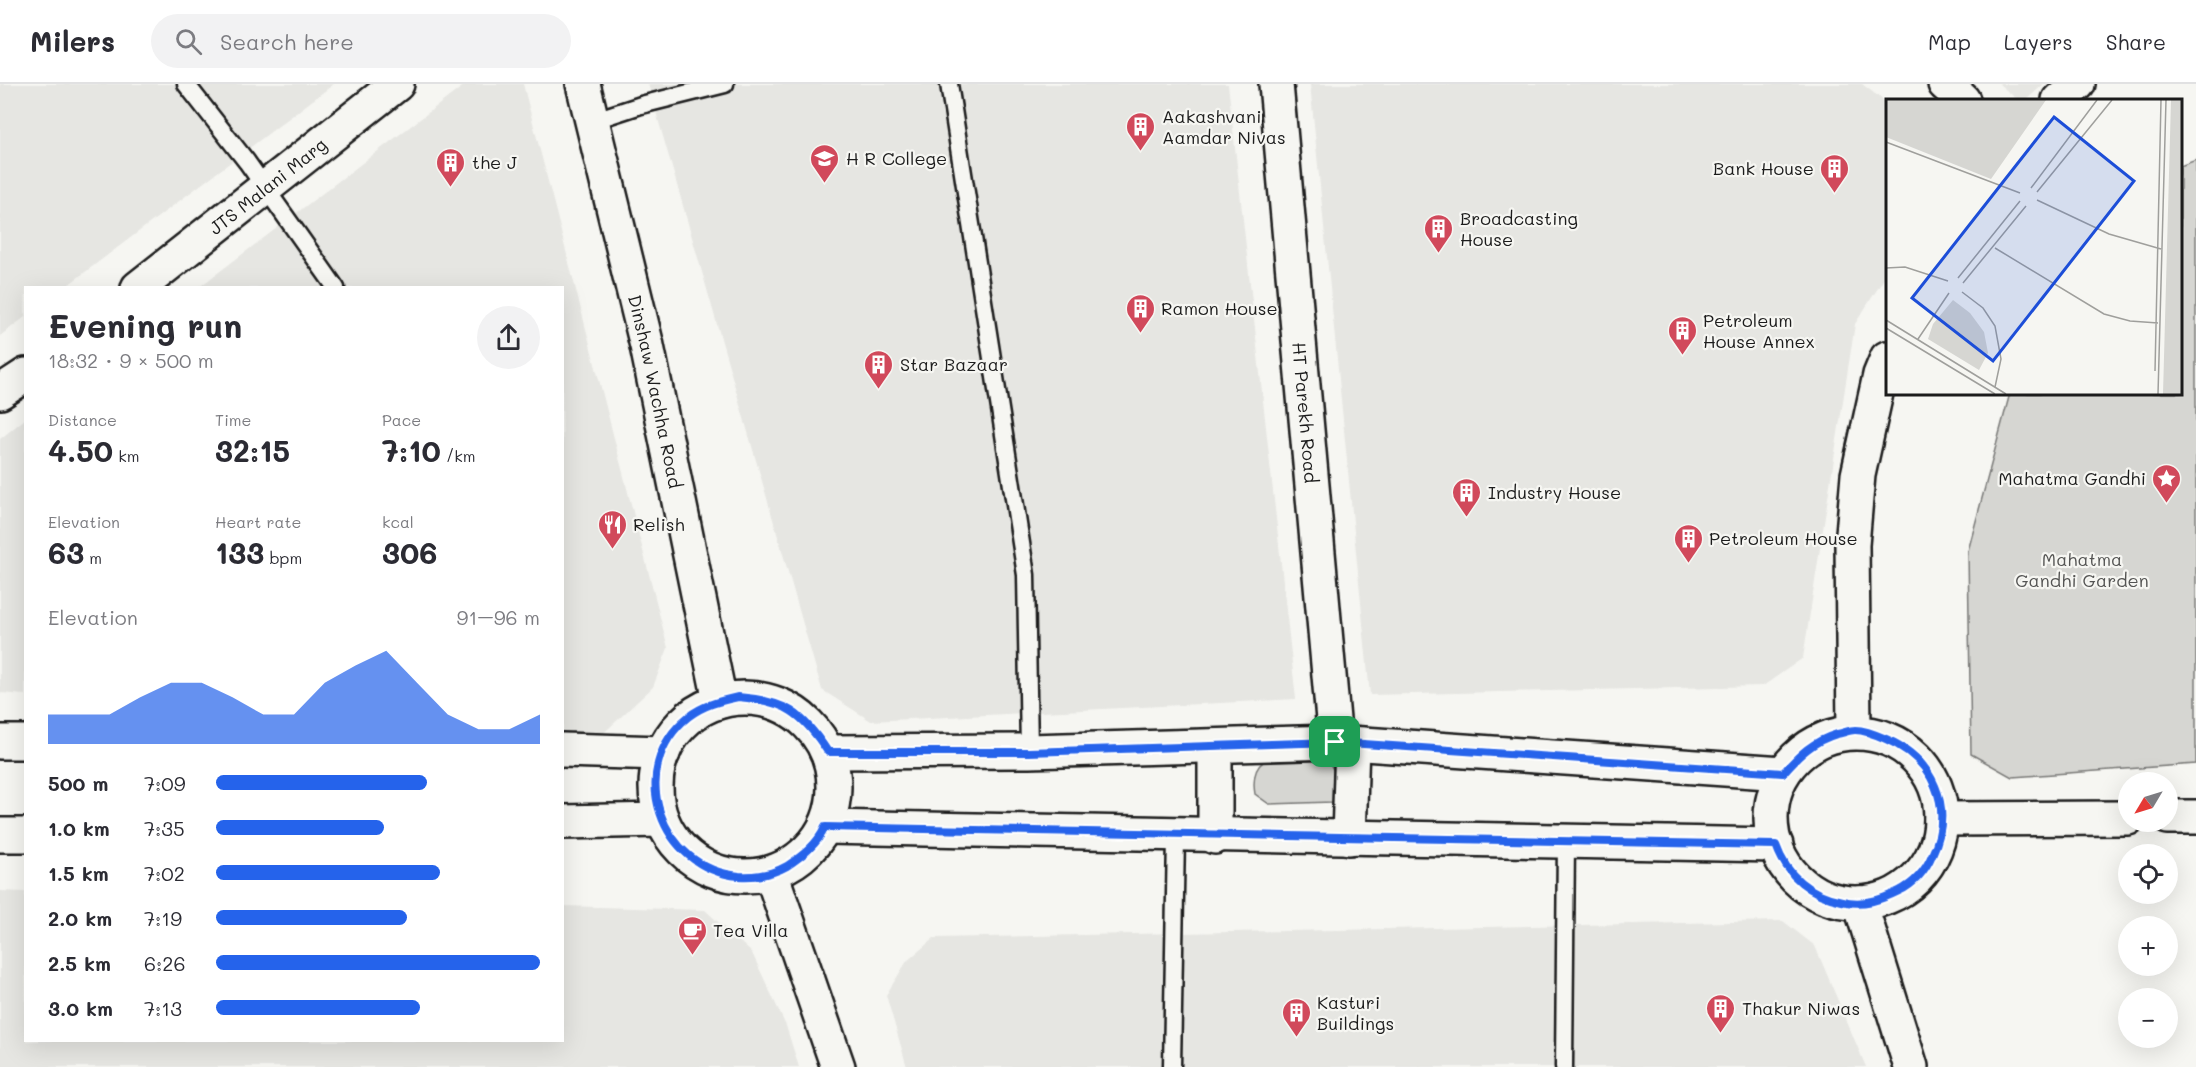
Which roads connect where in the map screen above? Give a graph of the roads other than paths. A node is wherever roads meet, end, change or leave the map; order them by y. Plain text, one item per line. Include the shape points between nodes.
1 (186, 84) edge
2 (397, 84) edge
3 (583, 84) edge
4 (725, 84) edge
5 (949, 84) edge
6 (1276, 84) edge
7 (1945, 84) edge
8 (2078, 84) edge
9 (1962, 99) edge
10 (2060, 99) edge
11 (592, 121) junction
12 (266, 187) junction
13 (141, 286) edge
14 (335, 286) edge
15 (1886, 360) edge
16 (24, 376) edge
17 (0, 392) edge
18 (720, 701) junction
19 (1854, 730) junction
20 (0, 742) edge
21 (24, 742) edge
22 (1344, 743) junction
23 (1215, 746) junction
24 (564, 750) edge
25 (828, 752) junction
26 (1029, 752) junction
27 (663, 753) junction
28 (1783, 773) junction
29 (2178, 817) edge
30 (2196, 817) edge
31 (2118, 818) edge
32 (1941, 819) junction
33 (662, 820) junction
34 (564, 822) edge
35 (825, 827) junction
36 (24, 835) edge
37 (0, 836) edge
38 (1176, 836) junction
39 (1215, 837) junction
40 (1348, 838) junction
41 (1566, 840) junction
42 (1776, 845) junction
43 (771, 873) junction
44 (1860, 903) junction
45 (838, 1067) edge
46 (1172, 1067) edge
47 (1564, 1067) edge
48 (1911, 1067) edge

1 - 12 lane
2 - 12 street, JTS Malani Marg
3 - 11 street, Dinshaw Wachha Road
4 - 11 lane
5 - 26 lane via 1026,575
6 - 22 street, HT Parekh Road
7 - 9 street
8 - 10 street
11 - 18 street, Dinshaw Wachha Road via 648,346
12 - 13 street, JTS Malani Marg
12 - 14 lane
15 - 19 street via 1858,475 1852,544
16 - 17 street
18 - 25 street via 738,697 766,699 792,710 813,729
18 - 27 street via 687,718
19 - 28 street via 1825,738 1802,751
19 - 32 street via 1901,746 1922,763 1935,785
20 - 21 street
22 - 23 street
22 - 28 street
22 - 40 street, HT Parekh Road
23 - 26 street
23 - 39 street
24 - 27 street
25 - 26 street
25 - 35 street via 834,780 833,807
27 - 33 street via 655,793
28 - 42 street via 1772,800 1771,830
29 - 30 street
31 - 32 street
32 - 44 street via 1939,841 1927,867 1907,888 1880,901
33 - 34 street
33 - 43 street via 676,845 698,863 724,874 752,877
35 - 38 street
35 - 43 street via 804,855
36 - 37 street
38 - 39 street
38 - 46 lane
39 - 40 street
40 - 41 street
41 - 42 street
41 - 47 lane
42 - 44 street via 1798,881 1822,897
43 - 45 street
44 - 48 street

